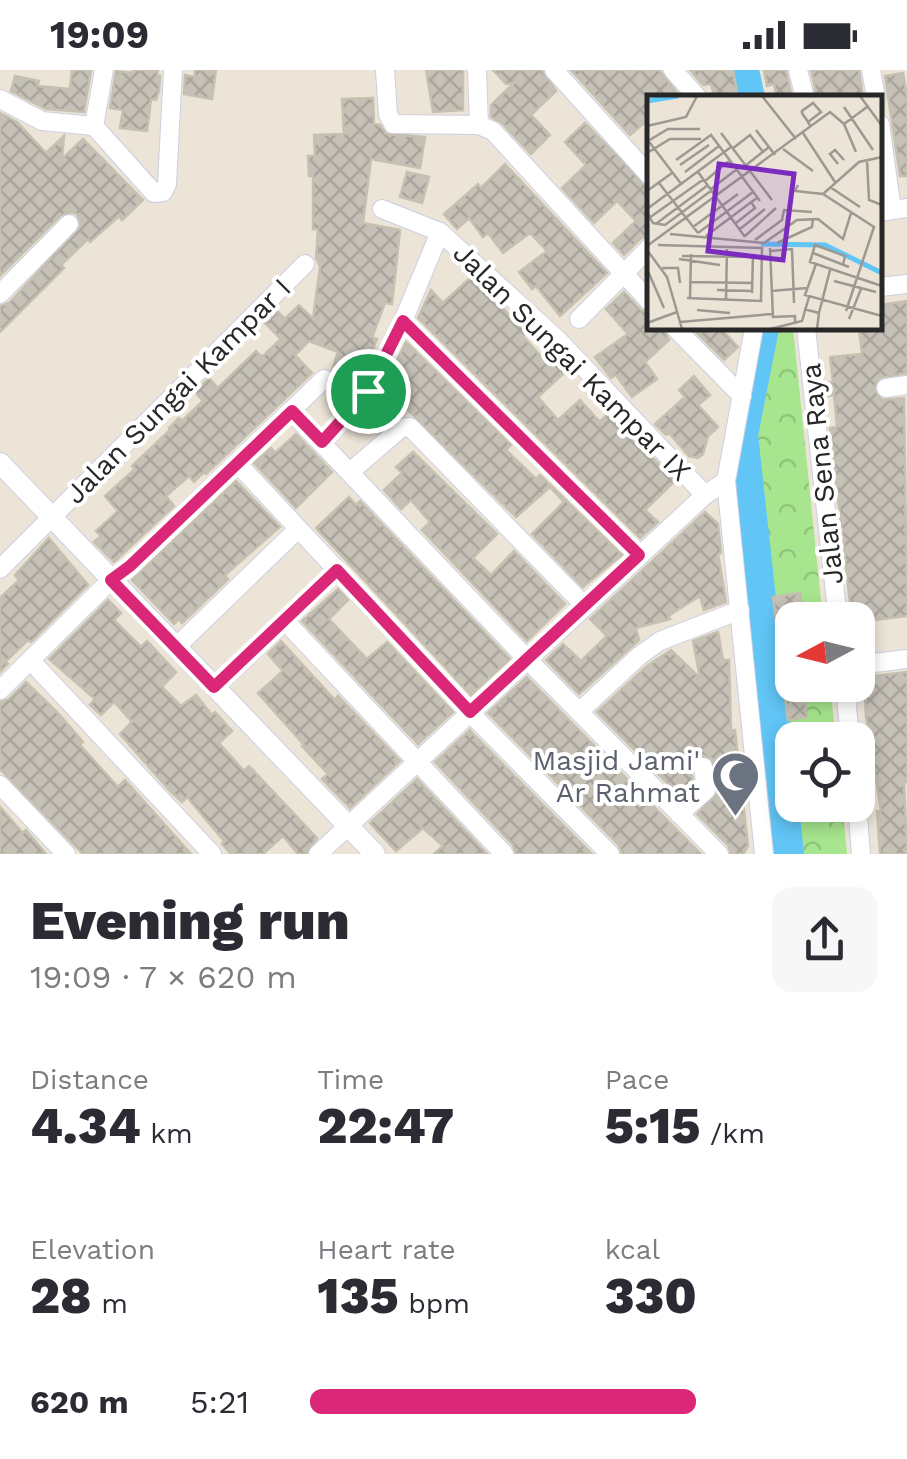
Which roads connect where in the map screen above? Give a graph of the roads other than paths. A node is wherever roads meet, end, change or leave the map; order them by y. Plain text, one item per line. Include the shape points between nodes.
1 (104, 70) edge
2 (174, 70) edge
3 (386, 70) edge
4 (477, 70) edge
5 (554, 70) edge
6 (674, 70) edge
7 (798, 70) edge
8 (871, 70) edge
9 (695, 95) edge
10 (804, 95) edge
11 (875, 95) edge
12 (0, 99) edge
13 (480, 125) junction
14 (94, 126) junction
15 (882, 137) edge
16 (647, 173) edge
17 (382, 208) dead end
18 (893, 210) edge
19 (69, 224) dead end
20 (440, 232) junction
21 (647, 250) edge
22 (305, 264) dead end
23 (622, 274) junction
24 (907, 284) edge
25 (882, 287) edge
26 (0, 294) edge
27 (647, 299) edge
28 (579, 318) dead end
29 (403, 321) junction
30 (676, 330) edge
31 (754, 330) edge
32 (806, 330) edge
33 (324, 379) dead end
34 (907, 384) edge
35 (886, 388) dead end
36 (742, 396) junction
37 (292, 411) junction
38 (322, 442) junction
39 (237, 463) junction
40 (0, 464) edge
41 (350, 472) junction
42 (726, 481) junction
43 (705, 496) junction
44 (52, 517) junction
45 (298, 529) junction
46 (639, 555) junction
47 (0, 570) edge
48 (337, 570) junction
49 (111, 580) junction
50 (836, 602) edge
51 (584, 605) junction
52 (740, 610) junction
53 (285, 622) junction
54 (176, 646) junction
55 (526, 658) junction
56 (907, 659) edge
57 (30, 660) junction
58 (875, 662) edge
59 (214, 687) junction
60 (0, 690) edge
61 (470, 712) junction
62 (579, 712) junction
63 (417, 762) junction
64 (703, 767) dead end
65 (0, 785) edge
66 (679, 814) junction
67 (858, 822) edge
68 (348, 826) junction
69 (66, 854) edge
70 (212, 854) edge
71 (318, 854) edge
72 (375, 854) edge
73 (504, 854) edge
74 (610, 854) edge
75 (719, 854) edge
76 (764, 854) edge
77 (861, 854) edge

1 - 14 street
2 - 14 street via 162,192 154,192
3 - 13 street via 393,124
4 - 13 street
5 - 16 street
6 - 9 street
7 - 10 street
8 - 11 street
12 - 14 street via 42,121
13 - 23 street via 498,136
15 - 18 street
17 - 20 street
19 - 26 street
20 - 29 street, Jalan Sungai Kampar IX
20 - 43 street, Jalan Sungai Kampar IX via 559,342
21 - 23 street
22 - 44 street, Jalan Sungai Kampar I
23 - 27 street
23 - 28 street
24 - 25 street
29 - 38 street, Jalan Sungai Kampar IX via 368,391
29 - 46 street
30 - 36 street
31 - 36 street
32 - 50 street, Jalan Sena Raya
33 - 37 street
34 - 35 street
36 - 42 street
37 - 38 street
37 - 39 street
38 - 41 street
39 - 45 street
39 - 49 street
40 - 44 street
41 - 51 street via 410,427
41 - 55 street
42 - 43 street
42 - 52 street
43 - 46 street
44 - 47 street, Jalan Sungai Kampar I
44 - 49 street
45 - 48 street
45 - 54 street
46 - 51 street
48 - 53 street
48 - 61 street
49 - 54 street
49 - 57 street
51 - 55 street
52 - 62 street via 660,641
52 - 76 street
53 - 59 street
53 - 63 street
54 - 59 street
55 - 61 street
55 - 62 street
56 - 58 street
57 - 60 street
57 - 70 street
59 - 68 street
61 - 63 street
61 - 74 street
62 - 66 street
63 - 68 street
63 - 73 street
64 - 66 street via 706,790
65 - 69 street
66 - 75 street
67 - 77 street
68 - 71 street
68 - 72 street

